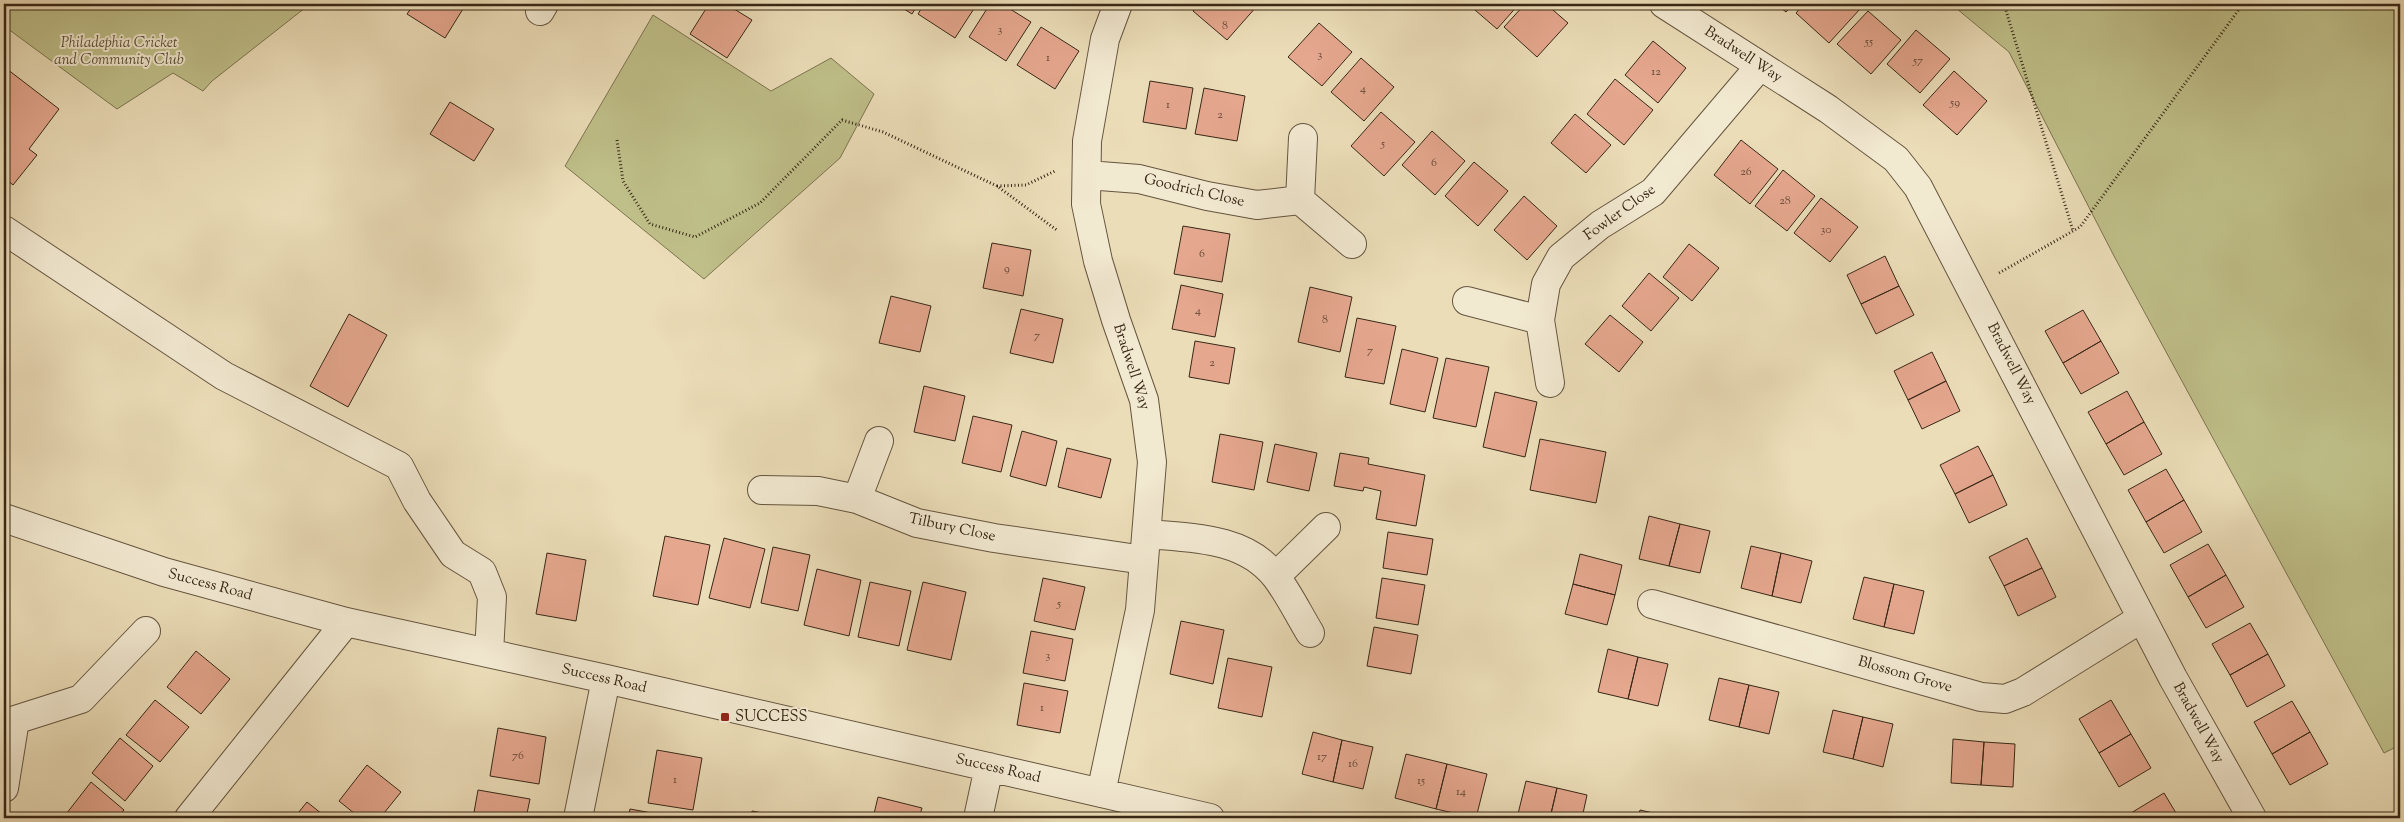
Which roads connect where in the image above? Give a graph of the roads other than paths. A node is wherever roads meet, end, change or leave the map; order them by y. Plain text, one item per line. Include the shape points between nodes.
1 (1118, 4) edge
2 (1664, 4) edge
3 (1760, 66) junction
4 (1304, 138) dead end
5 (1087, 165) junction
6 (1300, 200) junction
7 (4, 230) edge
8 (1352, 244) dead end
9 (1467, 301) dead end
10 (1540, 320) junction
11 (1550, 383) dead end
12 (879, 441) dead end
13 (762, 490) dead end
14 (857, 499) junction
15 (4, 518) edge
16 (1326, 527) dead end
17 (1145, 547) junction
18 (1276, 576) junction
19 (1652, 604) dead end
20 (2142, 618) junction
21 (346, 622) junction
22 (146, 631) dead end
23 (1310, 633) dead end
24 (489, 653) junction
25 (606, 679) junction
26 (9, 718) edge
27 (989, 767) junction
28 (4, 788) edge
29 (1101, 793) junction
30 (189, 818) edge
31 (578, 818) edge
32 (978, 818) edge
33 (1210, 818) edge
34 (2252, 818) edge

1 - 5 street, Bradwell Way via 1105,39 1087,141
2 - 3 street, Bradwell Way
3 - 10 street, Fowler Close via 1653,192 1600,225 1561,257 1546,284
3 - 20 street, Bradwell Way via 1828,109 1896,159 1918,187
4 - 6 street
5 - 6 street, Goodrich Close via 1207,196 1257,205
5 - 17 street, Bradwell Way via 1086,204 1098,261 1144,400 1150,432 1152,462
6 - 8 street
7 - 24 street via 224,376 399,466 417,501 453,554 482,572 492,597
9 - 10 street
10 - 11 street, Fowler Close
12 - 14 street
13 - 14 street, Tilbury Close via 818,491
14 - 17 street, Tilbury Close via 917,523 994,538
15 - 21 street, Success Road via 164,572
16 - 18 street
17 - 18 street, Tilbury Close via 1211,539 1236,547
17 - 29 street, Bradwell Way via 1140,610
18 - 23 street, Tilbury Close
19 - 20 street, Blossom Grove via 1981,697 2004,699 2023,692
20 - 34 street, Bradwell Way
21 - 24 street, Success Road
21 - 30 street
22 - 26 street via 81,699
24 - 25 street, Success Road
25 - 27 street, Success Road
25 - 31 street
26 - 28 street
27 - 29 street, Success Road
27 - 32 street
29 - 33 street, Success Road

